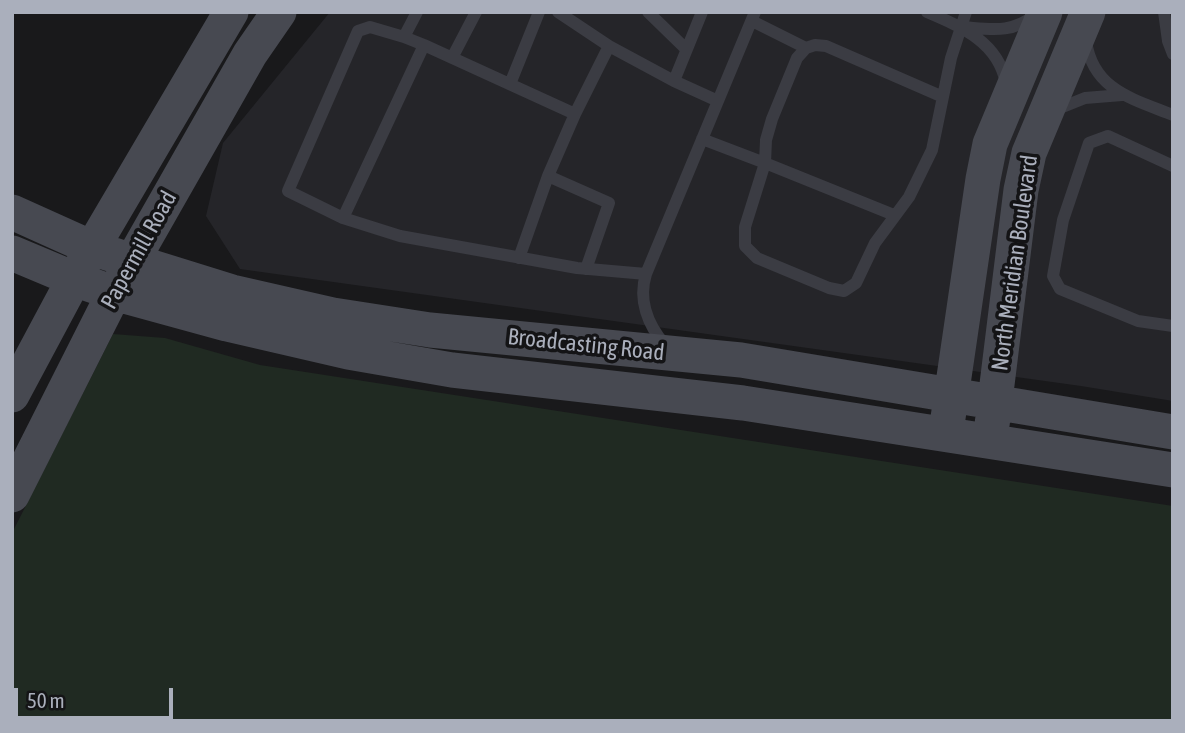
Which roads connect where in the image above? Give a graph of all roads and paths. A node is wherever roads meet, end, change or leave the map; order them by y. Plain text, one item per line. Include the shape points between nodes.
1 (231, 12) edge
2 (279, 12) edge
3 (417, 12) edge
4 (476, 12) edge
5 (540, 12) edge
6 (558, 12) edge
7 (648, 12) edge
8 (702, 12) edge
9 (927, 12) edge
10 (966, 12) edge
11 (1036, 12) edge
12 (1045, 12) edge
13 (1164, 12) edge
14 (753, 16) edge
15 (1086, 18) edge
16 (962, 27) junction
17 (404, 37) junction
18 (425, 45) junction
19 (609, 46) junction
20 (806, 48) junction
21 (686, 49) junction
22 (1173, 54) edge
23 (453, 58) junction
24 (674, 81) junction
25 (510, 84) junction
26 (1122, 95) junction
27 (943, 97) junction
28 (718, 101) junction
29 (1006, 106) junction
30 (575, 114) junction
31 (1045, 115) junction
32 (1173, 115) edge
33 (702, 139) junction
34 (765, 163) junction
35 (1173, 166) edge
36 (548, 176) junction
37 (12, 212) edge
38 (894, 215) junction
39 (343, 218) junction
40 (92, 247) junction
41 (12, 253) edge
42 (519, 258) junction
43 (132, 261) junction
44 (586, 269) junction
45 (646, 274) junction
46 (74, 279) junction
47 (114, 293) junction
48 (1173, 326) edge
49 (684, 355) junction
50 (12, 395) edge
51 (951, 395) junction
52 (996, 402) junction
53 (1173, 432) edge
54 (946, 435) junction
55 (989, 442) junction
56 (1173, 470) edge
57 (12, 495) edge

1 - 40 main road, Papermill Road
2 - 43 main road, Papermill Road via 250,54
3 - 17 lane
4 - 23 lane
5 - 25 lane
6 - 19 lane
7 - 21 lane
8 - 21 lane
9 - 16 lane
10 - 16 lane
11 - 16 lane via 1012,28
12 - 29 main road, North Meridian Boulevard
13 - 22 lane
14 - 20 lane
14 - 28 lane
15 - 26 lane via 1093,65 1102,80
15 - 31 main road, North Meridian Boulevard
16 - 27 lane
16 - 29 lane via 988,46 997,59 1007,88
17 - 18 lane
17 - 39 lane via 370,27 358,31 288,191
18 - 23 lane
18 - 39 lane
19 - 24 lane
19 - 30 lane
20 - 27 lane via 826,46
20 - 34 lane via 797,58 772,119
21 - 24 lane
23 - 25 lane
24 - 28 lane
25 - 30 lane
26 - 31 lane via 1085,98
26 - 32 lane
27 - 38 lane via 932,150 909,197
28 - 33 lane
29 - 51 main road, North Meridian Boulevard via 990,144 983,179
30 - 36 lane
31 - 52 main road, North Meridian Boulevard via 1029,152 1021,190
33 - 34 lane
33 - 45 lane
34 - 38 lane
34 - 38 lane via 745,227 745,246 757,258 830,288 844,291 856,283
35 - 48 lane via 1108,136 1089,143 1063,220 1053,276 1060,289 1138,321
36 - 42 lane
36 - 44 lane via 609,203
37 - 40 main road, Broadcasting Road
39 - 42 lane via 400,236
40 - 43 main road, Broadcasting Road
40 - 46 main road, Papermill Road
41 - 46 main road, Broadcasting Road
42 - 44 lane
43 - 47 main road, Papermill Road
43 - 49 main road, Broadcasting Road via 232,292 334,315 430,330
44 - 45 lane
45 - 49 lane via 642,295 650,322 666,347
46 - 47 main road, Broadcasting Road
46 - 50 main road, Papermill Road
47 - 54 main road, Broadcasting Road via 348,352 452,370 743,403
47 - 57 main road, Papermill Road
49 - 51 main road, Broadcasting Road via 741,360
51 - 52 main road, Broadcasting Road
51 - 54 main road, North Meridian Boulevard
52 - 53 main road, Broadcasting Road
52 - 55 main road, North Meridian Boulevard
54 - 55 main road, Broadcasting Road
55 - 56 main road, Broadcasting Road

